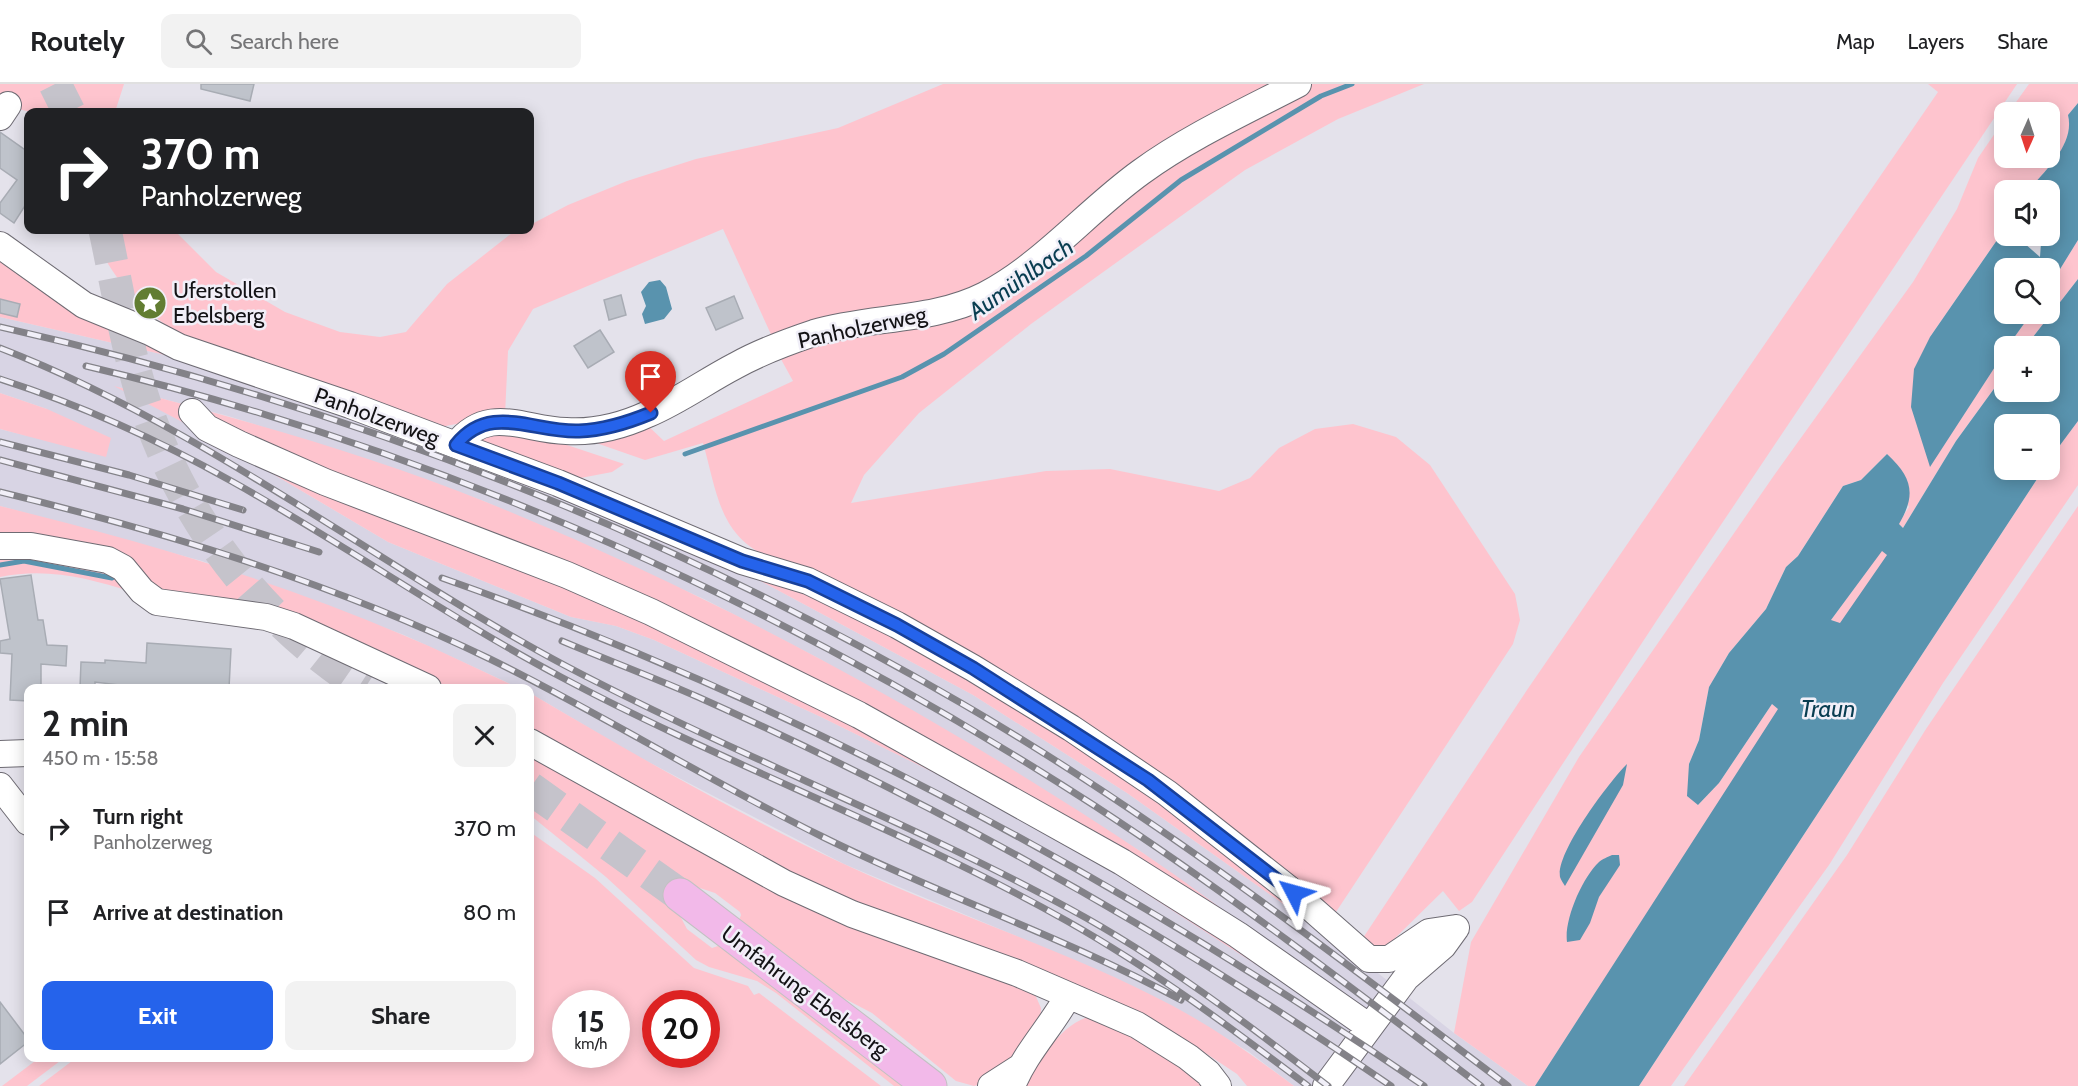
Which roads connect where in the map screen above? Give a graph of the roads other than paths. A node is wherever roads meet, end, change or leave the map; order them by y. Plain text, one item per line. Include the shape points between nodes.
1 (1298, 84) edge
2 (0, 246) edge
3 (192, 412) dead end
4 (456, 445) junction
5 (0, 546) edge
6 (419, 684) edge
7 (534, 744) edge
8 (24, 753) edge
9 (0, 754) edge
10 (0, 786) edge
11 (24, 817) edge
12 (680, 895) tunnel mouth
13 (1068, 996) junction
14 (1368, 1026) junction
15 (888, 1054) junction
16 (1016, 1077) edge
17 (930, 1086) edge
18 (947, 1086) edge
19 (991, 1086) edge
20 (1218, 1086) edge
21 (1326, 1086) edge

1 - 4 street, Panholzerweg via 1215,127 1141,172 1029,266 984,295 933,313 817,332 775,347 651,413 616,427 565,431 493,422 472,428
2 - 4 street, Panholzerweg via 84,305 179,347
3 - 14 street via 207,428 239,444 334,486 567,574 859,715 1122,862 1238,935
4 - 14 street via 558,483 742,561 808,581 964,663 1167,793 1369,958 1389,959 1429,932 1456,928 1443,946 1406,978
5 - 6 street via 31,546 108,560 123,568 157,602 266,617
7 - 13 street via 784,883 852,914 1017,973
8 - 9 street
10 - 11 street
12 - 15 main road, Umfahrung Ebelsberg
13 - 16 street
13 - 20 street via 1137,1025 1188,1057
14 - 21 street
15 - 17 main road, Umfahrung Ebelsberg
15 - 18 street
16 - 19 street

